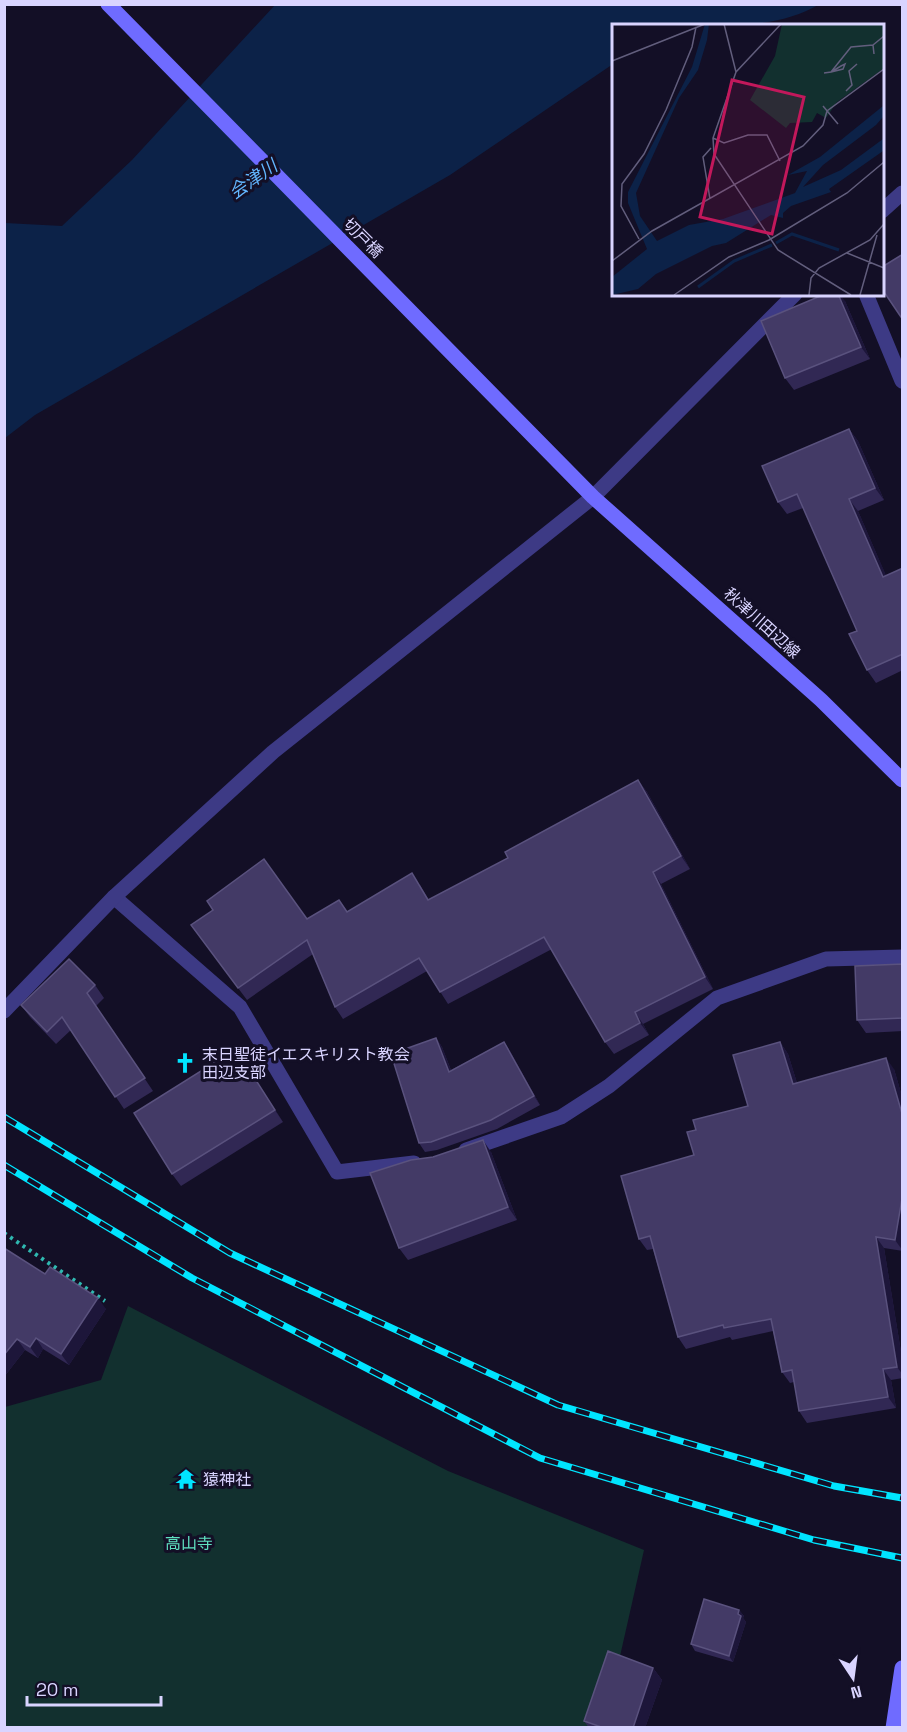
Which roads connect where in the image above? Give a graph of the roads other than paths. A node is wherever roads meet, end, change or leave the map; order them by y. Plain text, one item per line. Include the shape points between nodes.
1 (108, 4) edge
2 (903, 193) edge
3 (883, 211) edge
4 (793, 296) edge
5 (867, 296) edge
6 (903, 381) edge
7 (593, 497) junction
8 (903, 780) edge
9 (114, 897) junction
10 (903, 957) edge
11 (4, 1011) edge
12 (450, 1156) edge
13 (428, 1161) edge
14 (903, 1668) edge
15 (893, 1728) edge

1 - 7 main road, 切戸橋
2 - 3 street
4 - 7 street
5 - 6 street
7 - 8 main road, 秋津川田辺線 via 821,700
7 - 9 street via 273,752
9 - 11 street
9 - 13 street via 240,1007 337,1172
10 - 12 street via 826,959 717,998 609,1086 561,1117
14 - 15 main road

